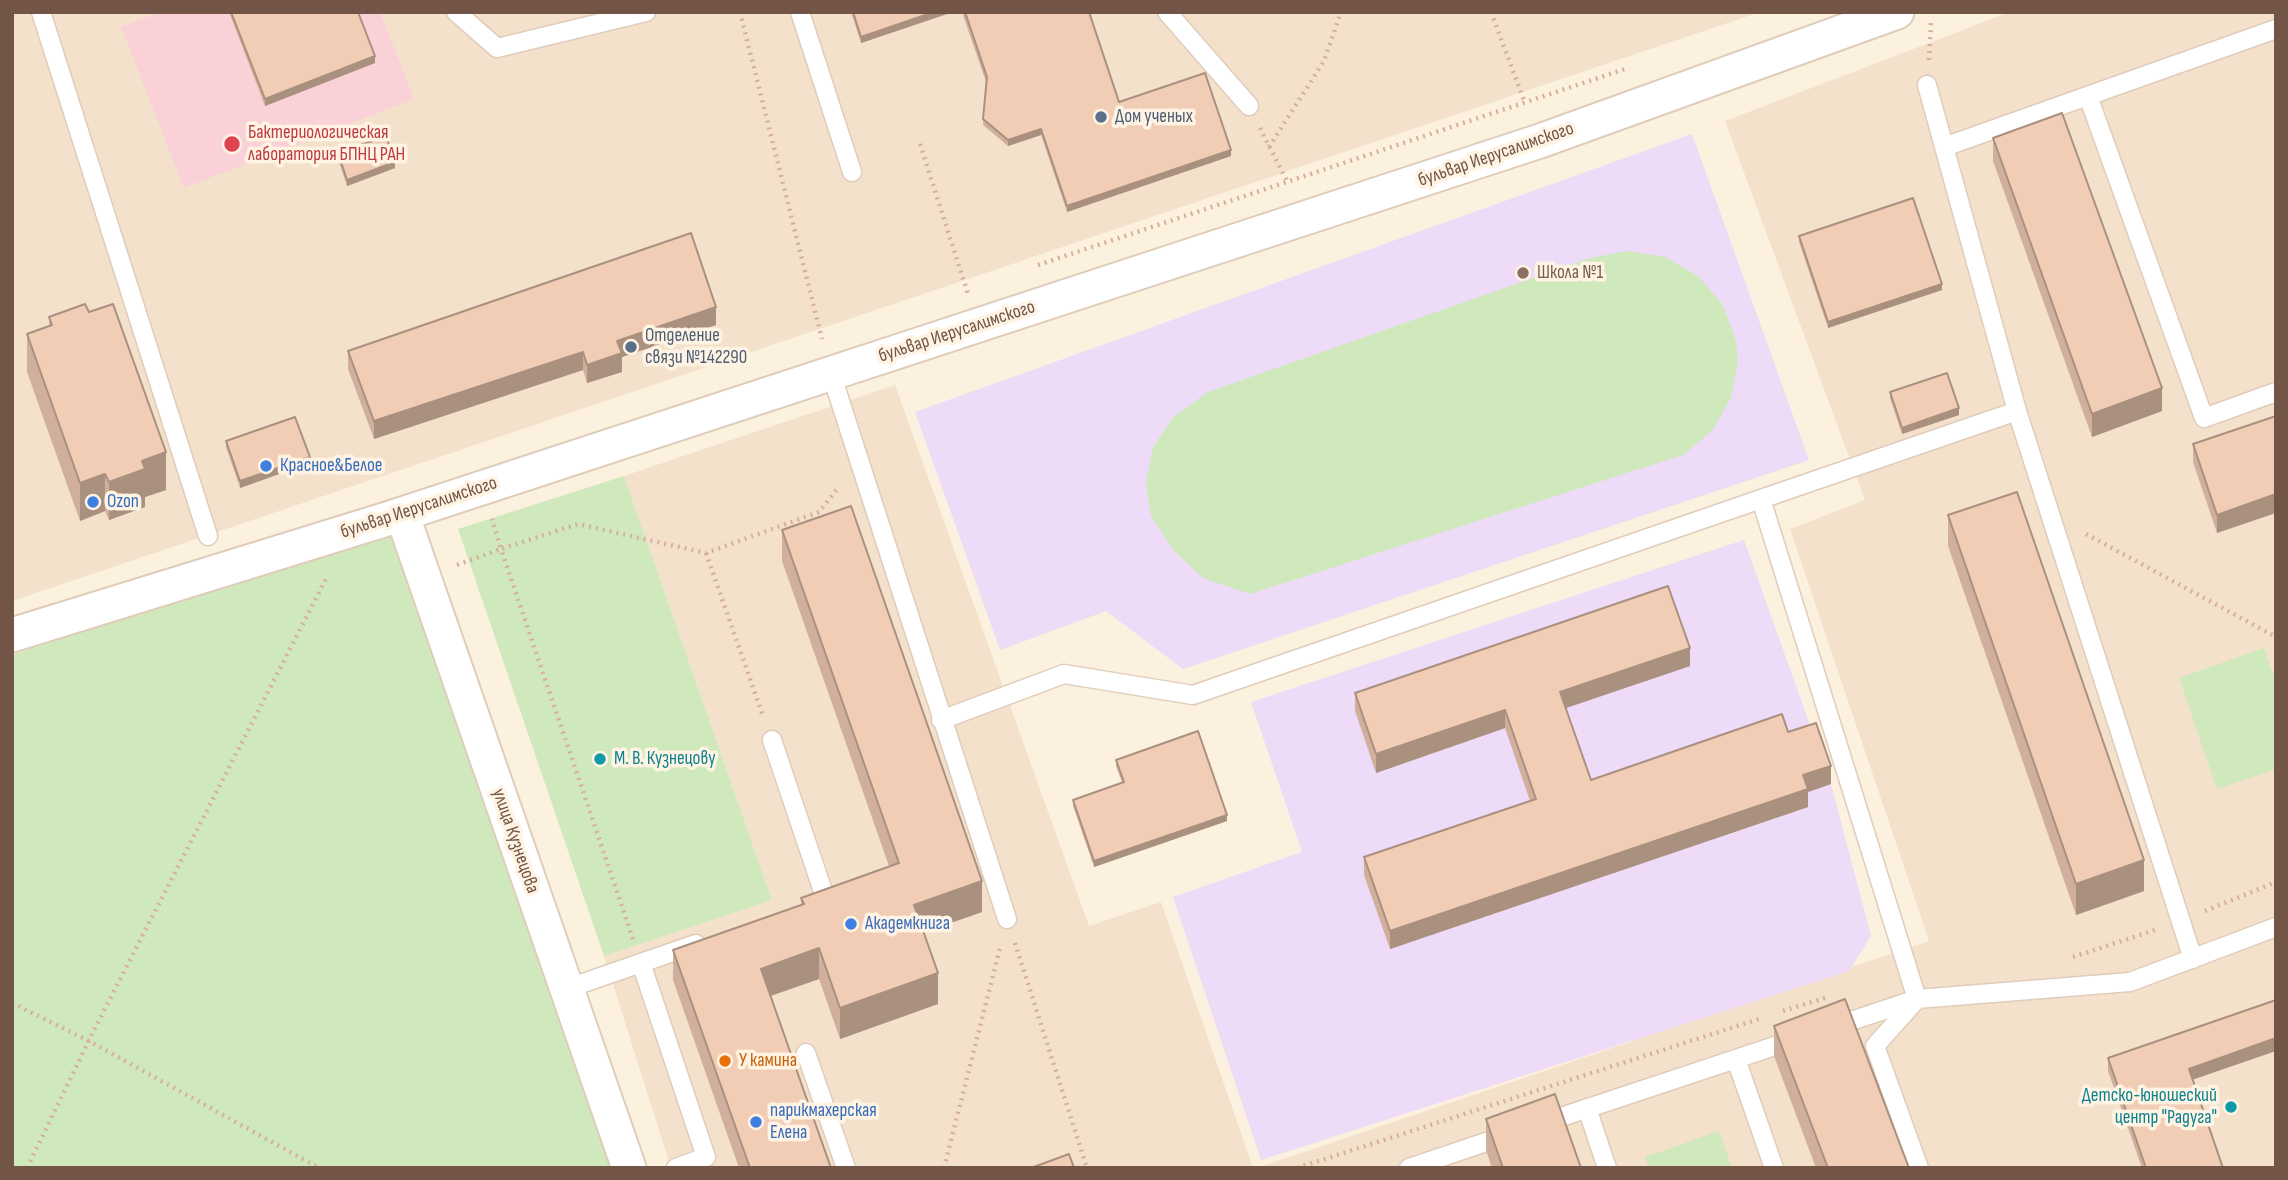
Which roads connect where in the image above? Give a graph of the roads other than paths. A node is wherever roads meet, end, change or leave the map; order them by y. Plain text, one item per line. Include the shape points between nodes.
1 (41, 12) edge
2 (456, 12) edge
3 (646, 12) edge
4 (800, 12) edge
5 (1167, 12) edge
6 (1897, 12) edge
7 (2276, 29) edge
8 (1927, 85) road end
9 (2088, 96) junction
10 (1249, 106) road end
11 (1944, 147) junction
12 (852, 172) dead end
13 (831, 373) junction
14 (2276, 392) edge
15 (2017, 411) junction
16 (1761, 499) junction
17 (402, 514) junction
18 (208, 536) dead end
19 (12, 635) edge
20 (941, 720) junction
21 (772, 740) road end
22 (800, 909) edge
23 (1007, 919) road end
24 (2276, 927) edge
25 (707, 941) edge
26 (2193, 959) junction
27 (641, 963) junction
28 (566, 989) junction
29 (1917, 999) junction
30 (806, 1053) dead end
31 (1736, 1059) junction
32 (1587, 1108) junction
33 (1441, 1163) edge
34 (629, 1168) edge
35 (676, 1168) edge
36 (846, 1168) edge
37 (1409, 1168) edge
38 (1607, 1168) edge
39 (1774, 1168) edge
40 (1920, 1168) edge

1 - 18 lane
2 - 3 lane via 497,48
4 - 12 lane
5 - 10 lane
6 - 13 street, бульвар Иерусалимского via 1540,141
7 - 9 lane
8 - 11 lane
9 - 11 lane
9 - 14 lane via 2204,418
11 - 15 lane
13 - 17 street, бульвар Иерусалимского
13 - 20 lane
15 - 16 lane
15 - 26 lane
16 - 20 lane via 1193,695 1064,674
16 - 29 lane
17 - 19 street, бульвар Иерусалимского
17 - 28 street, улица Кузнецова
20 - 23 lane
21 - 22 lane via 826,900
24 - 26 lane
25 - 27 lane
26 - 29 lane via 2130,982
27 - 28 lane
27 - 35 lane via 706,1157
28 - 34 street, улица Кузнецова
29 - 31 lane
29 - 40 lane via 1875,1046
30 - 36 lane
31 - 32 lane
31 - 39 lane
32 - 33 lane
32 - 38 lane
33 - 37 lane

